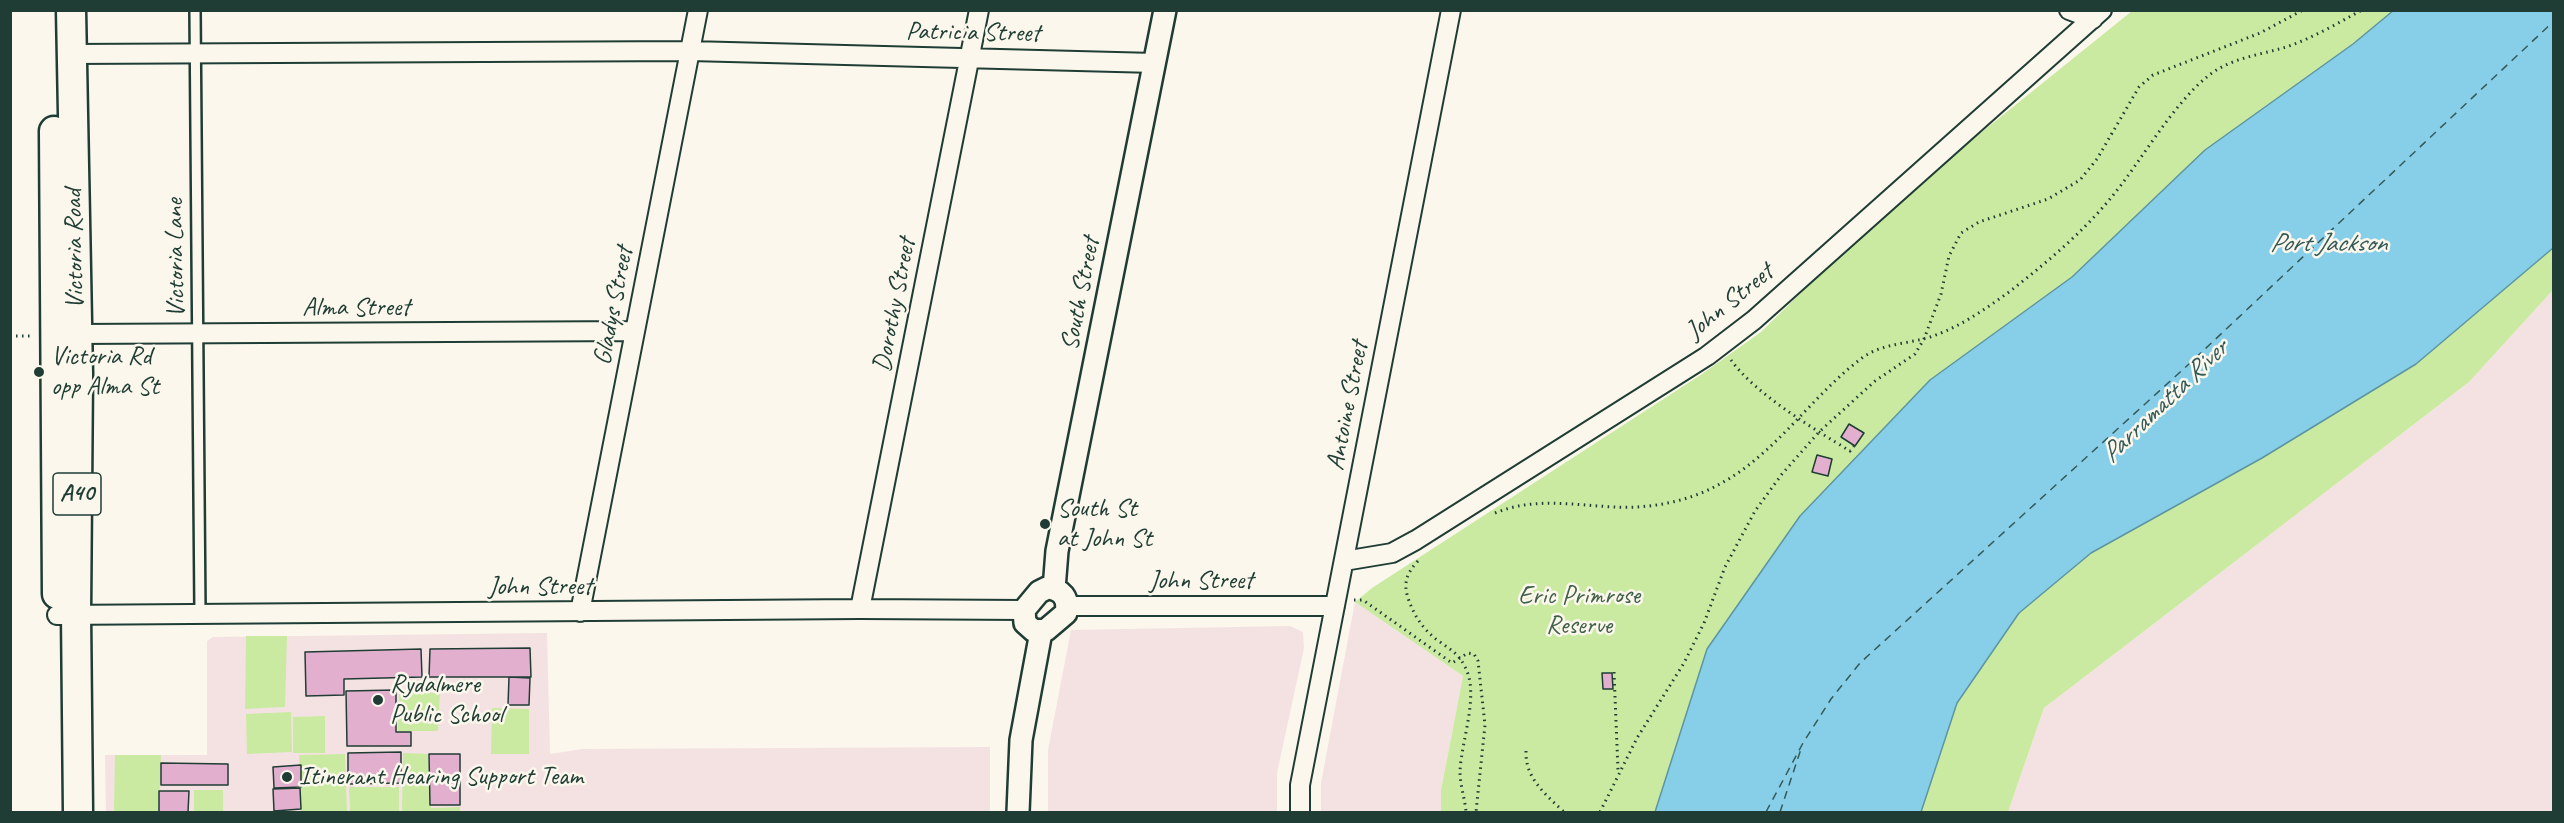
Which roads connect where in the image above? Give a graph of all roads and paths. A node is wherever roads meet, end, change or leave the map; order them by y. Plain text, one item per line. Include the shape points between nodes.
1 (53, 10) edge
2 (71, 10) edge
3 (195, 10) edge
4 (698, 10) edge
5 (979, 10) edge
6 (1165, 10) edge
7 (1451, 10) edge
8 (2070, 10) edge
9 (2303, 10) edge
10 (2362, 10) edge
11 (2098, 15) edge
12 (690, 51) junction
13 (71, 54) junction
14 (195, 54) junction
15 (969, 59) junction
16 (1155, 63) junction
17 (635, 331) junction
18 (77, 334) junction
19 (198, 335) junction
20 (1924, 339) junction
21 (1721, 346) junction
22 (1799, 419) junction
23 (1819, 432) junction
24 (1854, 446) dead end
25 (1487, 518) dead end
26 (1419, 560) dead end
27 (1344, 561) junction
28 (1054, 589) junction
29 (1067, 606) junction
30 (1342, 607) junction
31 (860, 609) junction
32 (1024, 610) junction
33 (580, 612) junction
34 (200, 614) junction
35 (66, 615) junction
36 (1041, 632) junction
37 (1460, 659) junction
38 (1614, 672) dead end
39 (1526, 751) dead end
40 (1618, 772) junction
41 (58, 813) edge
42 (78, 813) edge
43 (1018, 813) edge
44 (1300, 813) edge
45 (1466, 813) edge
46 (1476, 813) edge
47 (1564, 813) edge
48 (1600, 813) edge

1 - 35 highway, Victoria Road / A40
2 - 13 highway, Victoria Road / A40
3 - 14 lane, Victoria Lane
4 - 12 street, Gladys Street
5 - 15 street, Dorothy Street
6 - 16 street, South Street
7 - 27 street, Antoine Street
8 - 11 street
9 - 20 path via 2260,33 2153,75 2139,87 2097,159 2080,180 2048,199 1979,222 1961,233 1949,256 1941,294
10 - 20 path via 2288,46 2225,64 2207,76 2180,105 2108,201 2076,235 2007,293 1957,327
11 - 21 street, John Street
12 - 14 street, Patricia Street
12 - 15 street, Patricia Street
12 - 17 street, Gladys Street
13 - 14 street, Patricia Street
13 - 18 highway, Victoria Road / A40
14 - 19 lane, Victoria Lane
15 - 16 street, Patricia Street
15 - 31 street, Dorothy Street
16 - 28 street, South Street via 1057,551
17 - 19 street, Alma Street
17 - 33 street, Gladys Street
18 - 19 street, Alma Street
18 - 35 highway, Victoria Road / A40
19 - 34 lane, Victoria Lane
20 - 22 path via 1888,346 1864,356
20 - 23 path via 1915,354 1875,381
21 - 22 path via 1740,373
21 - 27 street, John Street via 1416,540 1392,553
22 - 23 path
22 - 25 path via 1742,469 1695,495 1630,508 1555,502 1529,504
23 - 24 path via 1850,451
23 - 40 path via 1755,512 1725,567 1684,663
26 - 37 path via 1407,572 1405,589 1412,608 1421,625
27 - 30 street, Antoine Street
28 - 29 street via 1064,595
28 - 32 street via 1039,592
29 - 30 street, John Street
29 - 36 street via 1062,618
30 - 37 path via 1363,600 1452,663
30 - 44 street, Antoine Street via 1300,785
31 - 32 street, John Street
31 - 33 street, John Street
32 - 36 street via 1027,627
33 - 34 street, John Street
34 - 35 street, John Street
35 - 41 highway, Victoria Road / A40
35 - 42 highway, Victoria Road / A40
36 - 43 street via 1021,740
37 - 45 path via 1469,675 1471,693 1460,774
37 - 46 path via 1468,653 1478,661 1485,706
38 - 40 path
39 - 47 path via 1528,773
40 - 48 path

